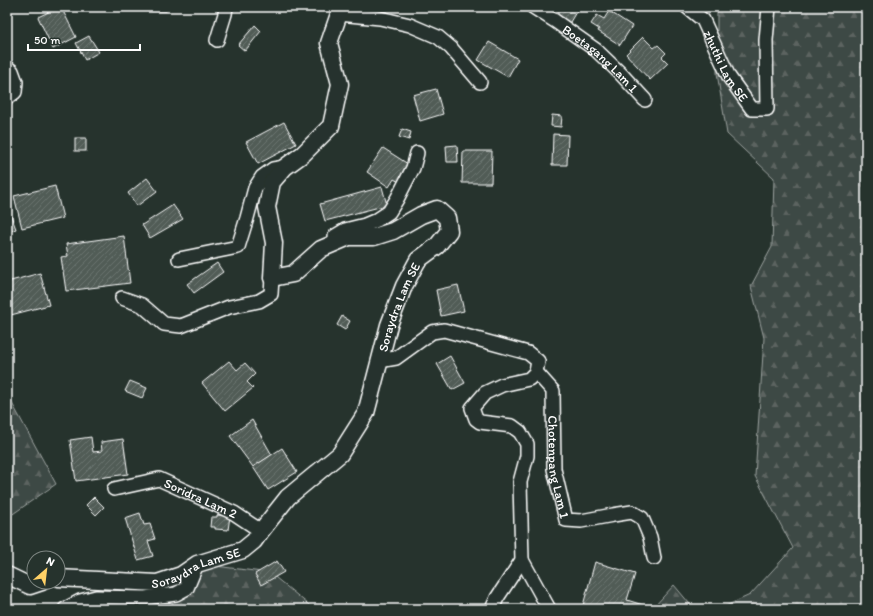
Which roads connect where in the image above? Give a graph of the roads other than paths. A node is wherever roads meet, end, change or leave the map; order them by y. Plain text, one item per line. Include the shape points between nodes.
1 (226, 7) edge
2 (533, 7) edge
3 (687, 7) edge
4 (769, 7) edge
5 (342, 11) edge
6 (217, 40) dead end
7 (7, 67) edge
8 (480, 82) dead end
9 (7, 98) edge
10 (645, 100) dead end
11 (418, 153) dead end
12 (285, 167) junction
13 (321, 249) junction
14 (179, 258) dead end
15 (272, 278) junction
16 (122, 298) dead end
17 (379, 361) junction
18 (536, 372) junction
19 (114, 489) dead end
20 (261, 531) junction
21 (654, 558) dead end
22 (522, 560) junction
23 (197, 564) junction
24 (7, 575) edge
25 (66, 578) edge
26 (26, 584) edge
27 (66, 609) edge
28 (492, 609) edge
29 (549, 609) edge

1 - 6 street
2 - 10 street, Boetagang Lam 1 via 596,50
3 - 4 street, zhuthi Lam SE via 703,20 729,77 752,109 767,109 766,40
5 - 8 street via 403,23 438,37
5 - 12 street via 329,43 340,84 331,126 303,154
7 - 9 street via 12,71 16,82 15,92
11 - 13 street via 413,168 389,212 371,223 345,230 329,239
12 - 14 street via 274,169 262,176 255,188 238,247
12 - 15 street via 272,182 267,207 274,243
13 - 15 street, Soraydra Lam SE via 293,274
13 - 17 street, Soraydra Lam SE via 349,237 374,237 393,231 437,209 447,218 449,231 437,246 418,260 404,286
15 - 16 street via 271,294 259,301 229,307 181,326 164,324 142,305
17 - 18 street via 396,358 432,332 444,330 528,353 538,361
17 - 20 street, Soraydra Lam SE via 366,413 340,454 288,497
18 - 21 street, Chotenpang Lam 1 via 553,391 554,469 566,520 581,522 632,512 642,518 650,537
18 - 22 street via 529,379 502,385 485,393 472,408 480,422 512,426 520,432 527,444 527,456 520,482
19 - 20 street, Soridra Lam 2 via 159,479 234,513
20 - 23 street, Soraydra Lam SE via 243,550
22 - 28 street
22 - 29 street
23 - 25 street, Soraydra Lam SE via 181,575 157,583
23 - 27 street via 188,588 176,594 145,598 96,597 80,601
24 - 26 street

